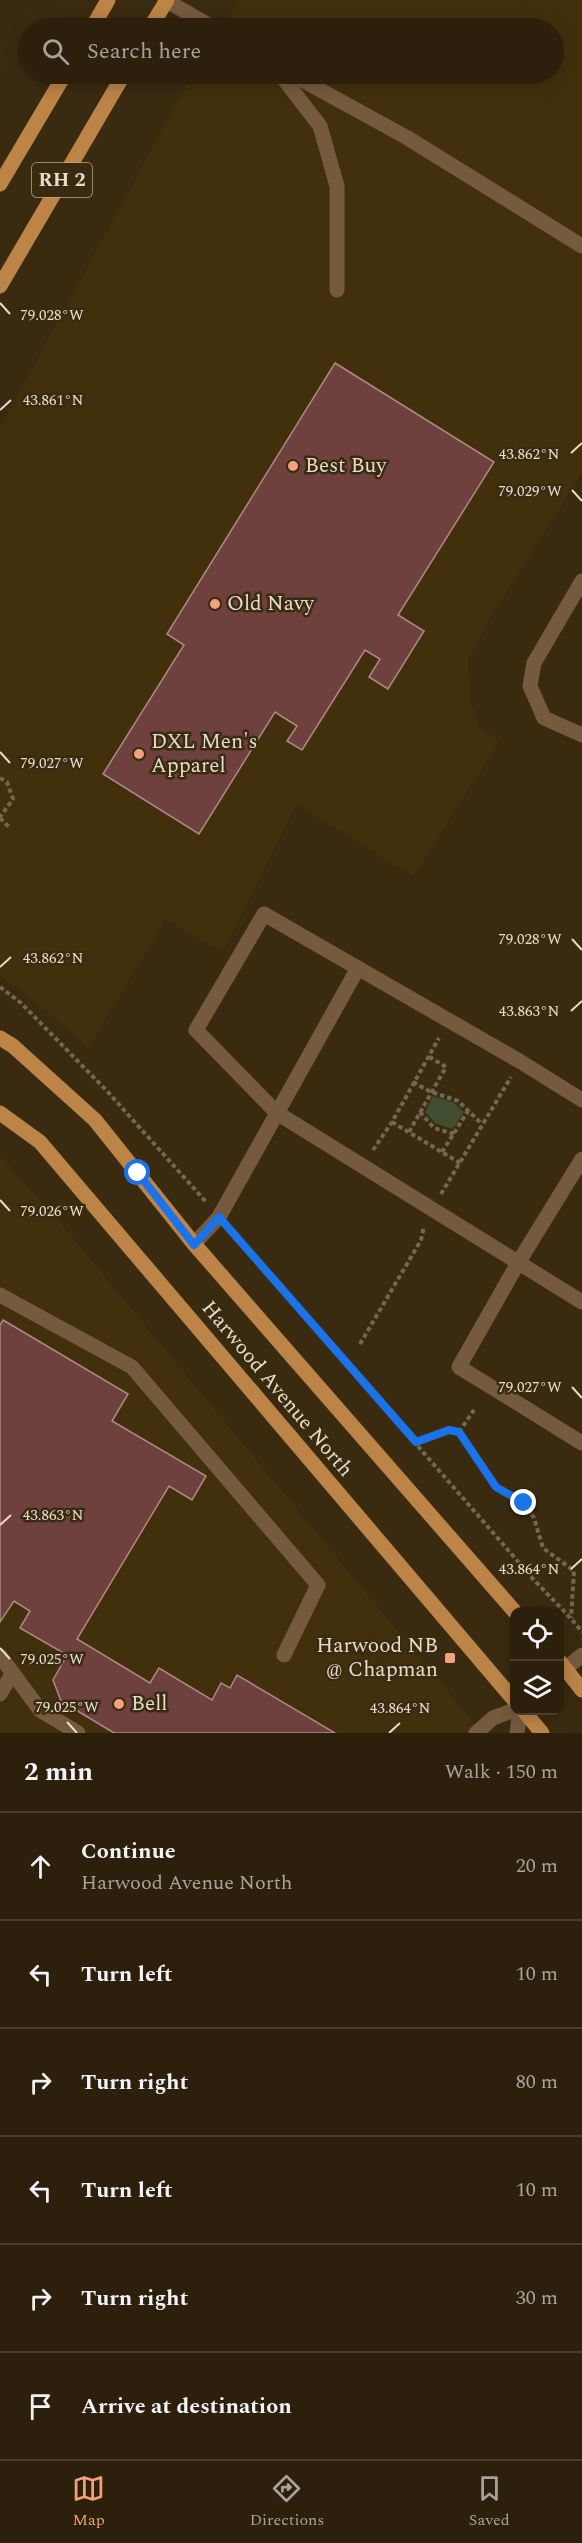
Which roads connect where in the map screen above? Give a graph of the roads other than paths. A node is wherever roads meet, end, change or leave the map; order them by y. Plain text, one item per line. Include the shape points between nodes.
1 (108, 0) edge
2 (166, 0) edge
3 (98, 18) edge
4 (156, 18) edge
5 (197, 18) edge
6 (59, 84) edge
7 (118, 84) edge
8 (288, 84) edge
9 (309, 84) edge
10 (0, 184) edge
11 (582, 246) edge
12 (0, 286) edge
13 (337, 290) dead end
14 (582, 581) edge
15 (582, 735) edge
16 (358, 968) junction
17 (0, 1038) edge
18 (582, 1100) edge
19 (0, 1113) edge
20 (277, 1113) junction
21 (582, 1159) edge
22 (194, 1245) junction
23 (518, 1263) junction
24 (0, 1295) edge
25 (582, 1302) edge
26 (582, 1443) edge
27 (511, 1607) edge
28 (284, 1655) dead end
29 (582, 1655) edge
30 (0, 1656) edge
31 (564, 1666) edge
32 (564, 1671) edge
33 (12, 1674) junction
34 (582, 1690) edge
35 (0, 1694) edge
36 (510, 1695) edge
37 (510, 1712) edge
38 (520, 1715) edge
39 (526, 1715) edge
40 (78, 1733) edge
41 (476, 1733) edge
42 (517, 1733) edge
43 (542, 1733) edge

1 - 3 main road
2 - 4 main road
2 - 5 street
6 - 10 main road, RH 2
7 - 12 main road, RH 2
8 - 13 street via 320,126 337,186
9 - 11 street via 406,137
14 - 15 street via 534,663 530,686 544,718
16 - 18 street
16 - 20 street
16 - 20 street via 264,914 196,1030
17 - 22 main road, Harwood Avenue North via 14,1046 95,1120
19 - 36 main road, Harwood Avenue North via 40,1142
20 - 22 street via 219,1217
20 - 23 street
21 - 23 street
22 - 27 main road, Harwood Avenue North
23 - 25 street
23 - 26 street via 459,1367
24 - 28 street via 132,1367 318,1585
29 - 31 street
30 - 33 street
32 - 34 main road
33 - 35 street
33 - 40 street via 40,1710
37 - 41 street via 493,1718
38 - 42 street
39 - 43 main road

